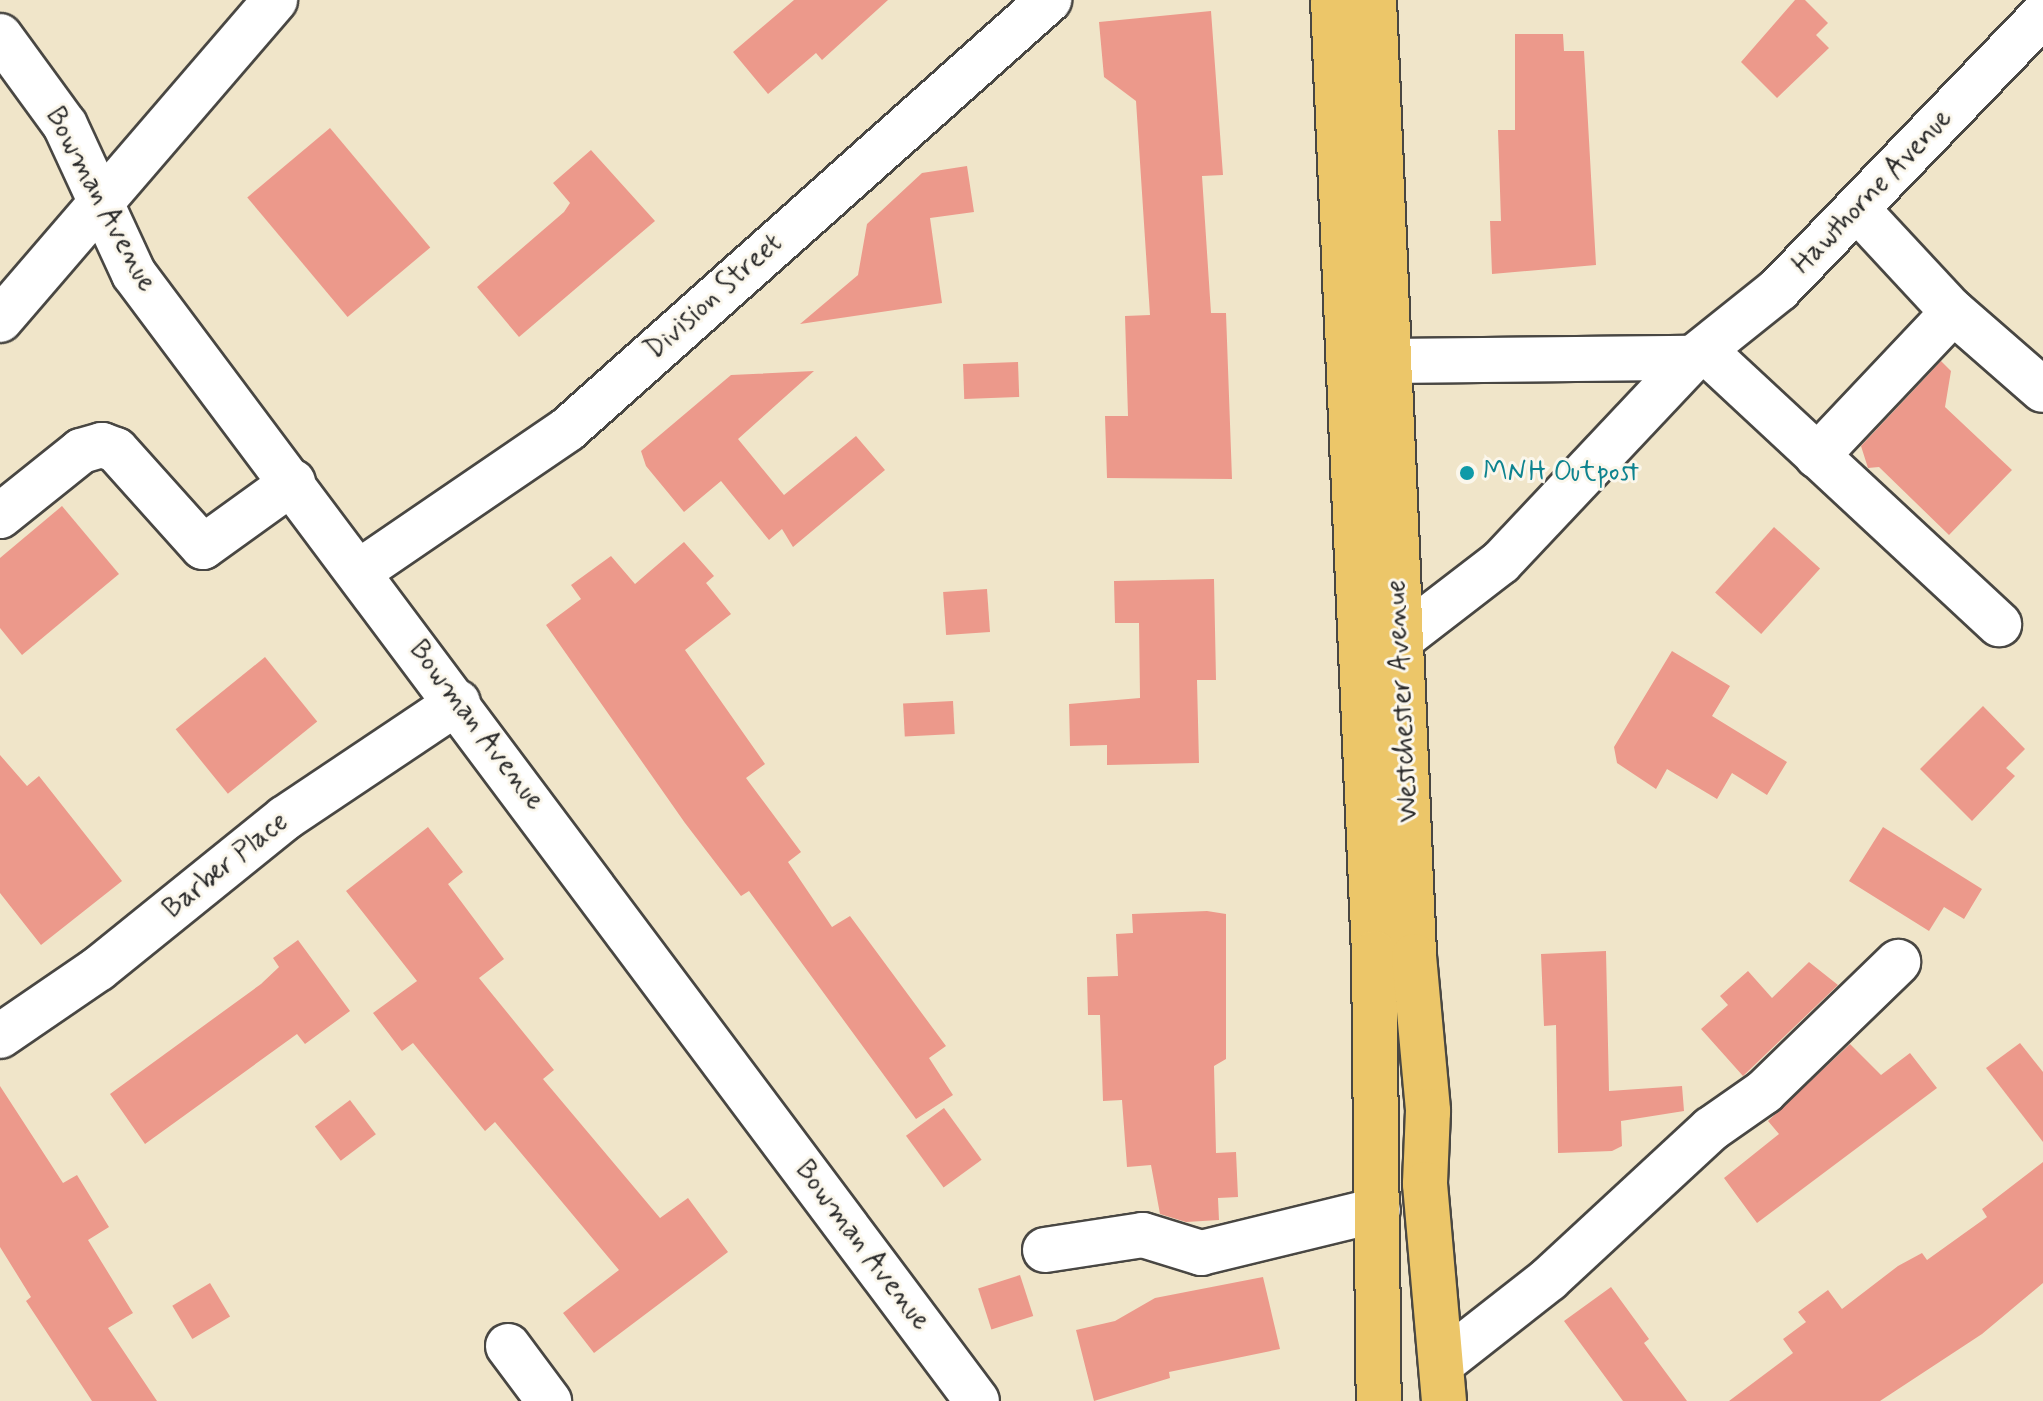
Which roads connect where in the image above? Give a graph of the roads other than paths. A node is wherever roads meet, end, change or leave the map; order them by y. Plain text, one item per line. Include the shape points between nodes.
1 (275, 0) edge
2 (1049, 0) edge
3 (1333, 0) edge
4 (1374, 0) edge
5 (2043, 15) edge
6 (0, 36) edge
7 (101, 203) junction
8 (1857, 209) junction
9 (1953, 312) junction
10 (0, 320) edge
11 (1699, 354) junction
12 (1389, 361) junction
13 (2043, 390) edge
14 (1350, 419) junction
15 (1817, 456) junction
16 (293, 482) junction
17 (0, 516) edge
18 (360, 571) junction
19 (1999, 624) dead end
20 (1380, 641) junction
21 (458, 702) junction
22 (1898, 962) dead end
23 (0, 1036) edge
24 (1378, 1210) junction
25 (1045, 1250) dead end
26 (508, 1346) dead end
27 (1443, 1382) edge
28 (974, 1400) edge
29 (549, 1401) edge
30 (1379, 1401) edge

1 - 7 street
2 - 18 street, Division Street via 568,429
3 - 14 main road, Westchester Avenue
4 - 12 main road, Westchester Avenue
5 - 8 street, Hawthorne Avenue
6 - 7 street, Bowman Avenue via 65,125
7 - 10 street
7 - 16 street, Bowman Avenue via 134,274
8 - 9 street
8 - 11 street, Hawthorne Avenue via 1779,289
9 - 13 street
9 - 15 street
11 - 12 street
11 - 15 street
11 - 20 street, Hawthorne Avenue via 1501,562
12 - 14 street
12 - 20 main road, Westchester Avenue
14 - 20 main road, Westchester Avenue
15 - 19 street
16 - 17 street via 203,547 116,450 102,445 81,451
16 - 18 street, Bowman Avenue
18 - 21 street, Bowman Avenue
20 - 24 main road, Westchester Avenue
20 - 27 main road, Westchester Avenue via 1428,1111 1425,1184
21 - 23 street, Barber Place via 285,818 98,969
21 - 28 street, Bowman Avenue
22 - 27 street via 1764,1092 1711,1129
24 - 25 street via 1201,1253 1143,1235
24 - 30 main road, Westchester Avenue
26 - 29 street

